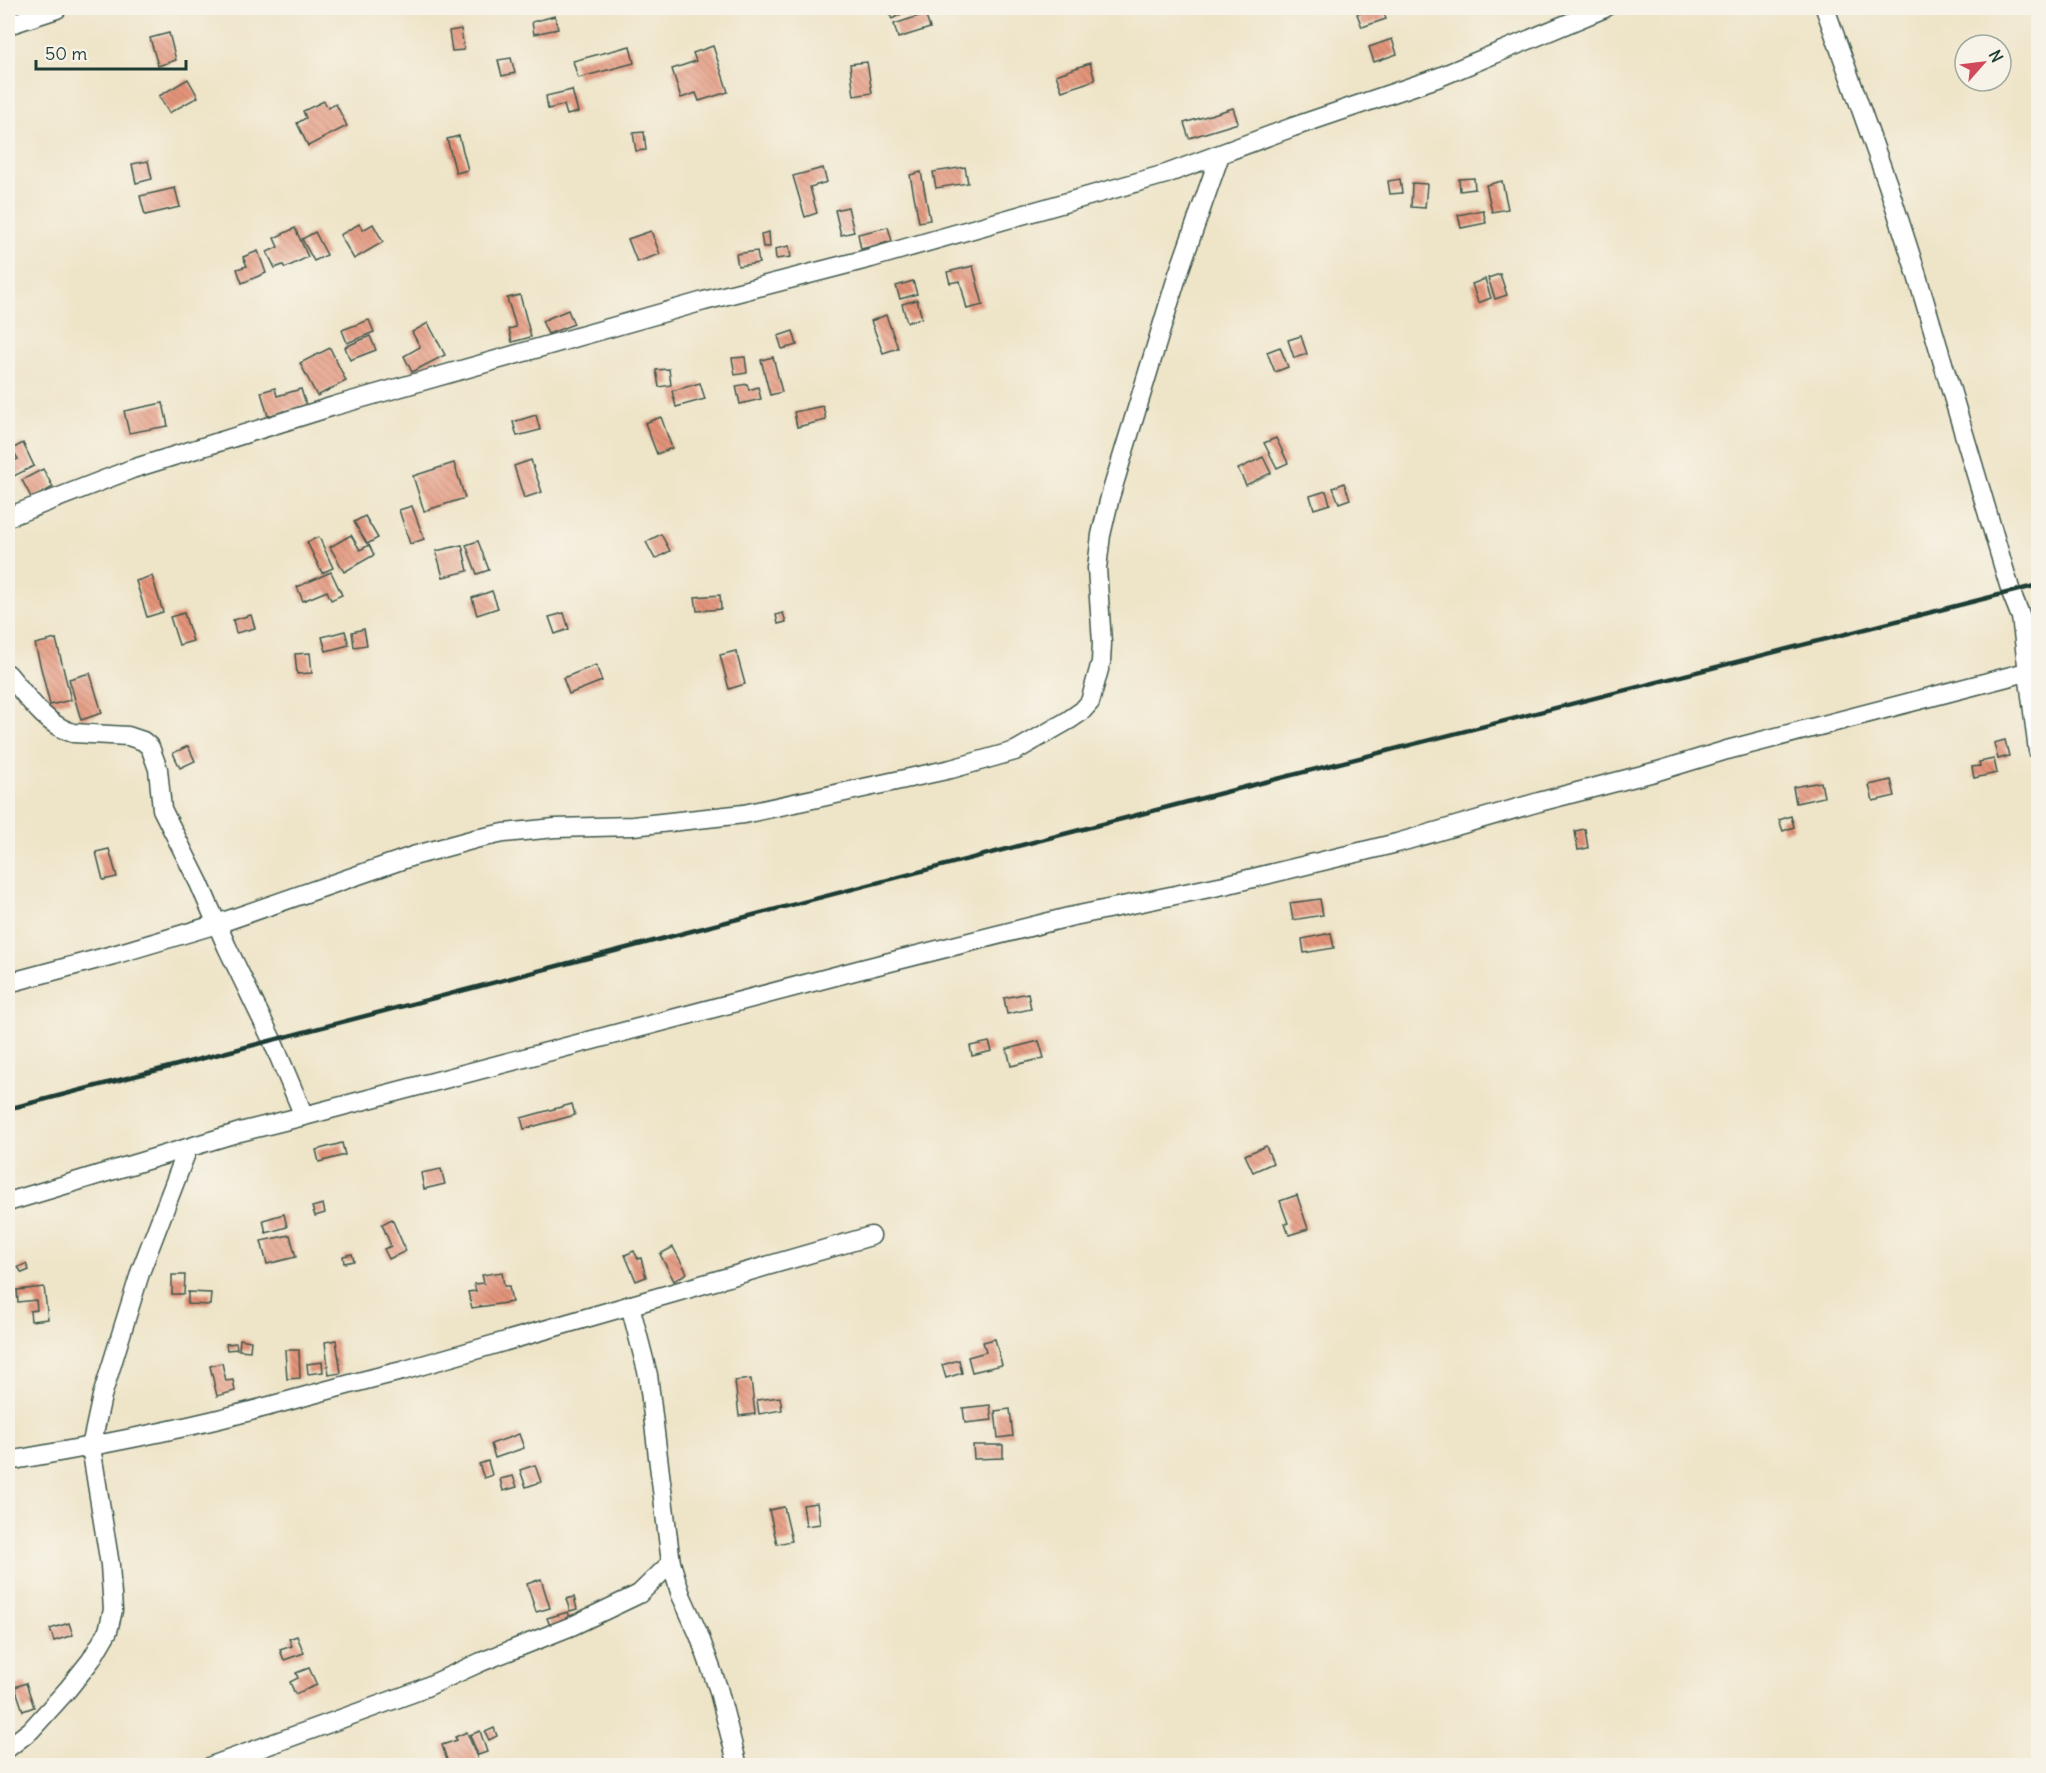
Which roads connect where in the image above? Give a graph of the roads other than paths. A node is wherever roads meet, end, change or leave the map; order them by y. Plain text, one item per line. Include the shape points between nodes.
1 (1605, 8) edge
2 (1825, 8) edge
3 (57, 9) dead end
4 (8, 25) edge
5 (1220, 155) junction
6 (8, 518) edge
7 (2034, 670) edge
8 (8, 674) edge
9 (2038, 751) edge
10 (217, 924) junction
11 (8, 982) edge
12 (304, 1116) junction
13 (188, 1148) junction
14 (8, 1202) edge
15 (871, 1236) dead end
16 (630, 1305) junction
17 (91, 1447) junction
18 (8, 1461) edge
19 (671, 1563) junction
20 (8, 1748) edge
21 (211, 1766) edge
22 (738, 1766) edge

1 - 5 street via 1437,78
2 - 7 street via 1916,269
3 - 4 street
5 - 6 street via 871,258 334,406 132,469
5 - 10 street via 1177,277 1110,497 1097,568 1101,662 1090,702 1082,711 1015,751 951,769 744,814 633,826 504,833 413,856
7 - 9 street
7 - 12 street via 1727,750 1397,843 862,969
8 - 10 street via 47,717 66,731 128,736 150,747 158,769 162,809
10 - 11 street
10 - 12 street
12 - 13 street
13 - 14 street
13 - 17 street via 141,1270 102,1396
15 - 16 street
16 - 17 street via 402,1371
16 - 19 street via 648,1375
17 - 18 street
17 - 20 street via 110,1565 113,1610 108,1631 68,1689 31,1730
19 - 21 street via 639,1594 572,1626 415,1692
19 - 22 street via 718,1688

